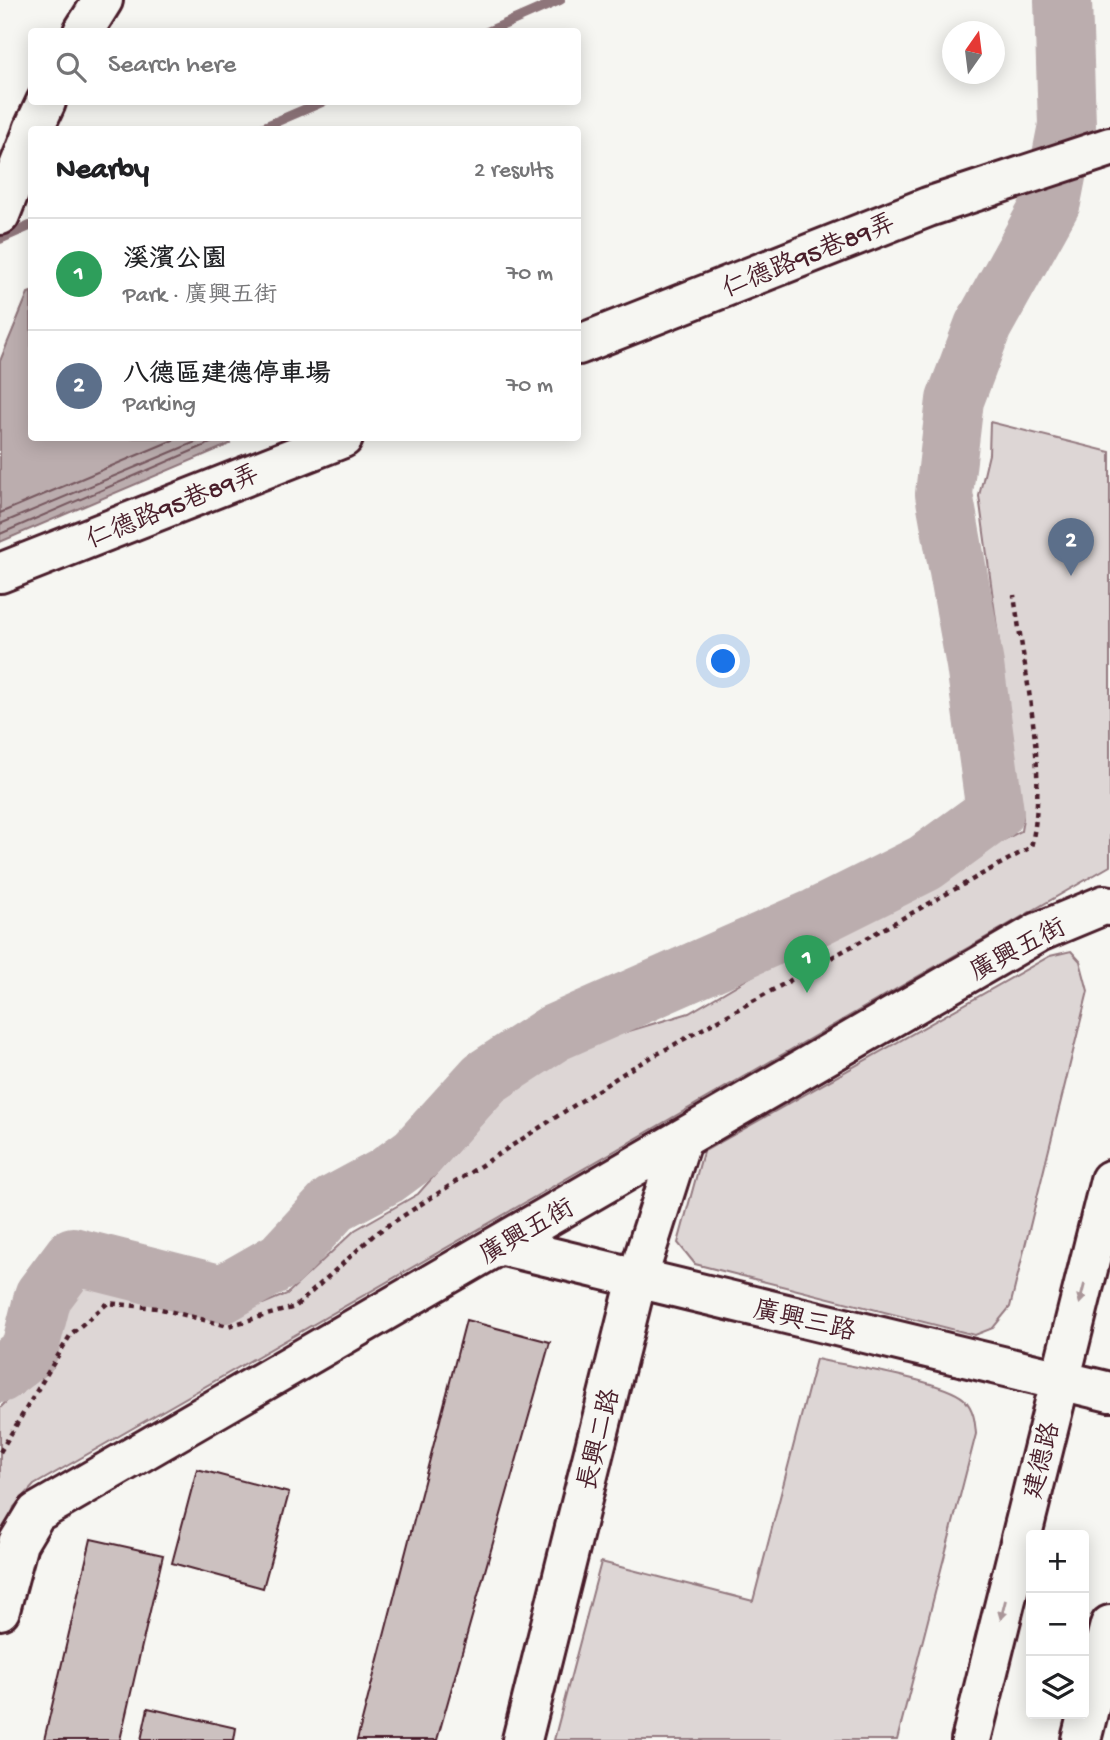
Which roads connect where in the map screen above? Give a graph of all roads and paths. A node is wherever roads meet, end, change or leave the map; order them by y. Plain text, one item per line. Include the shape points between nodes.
1 (103, 0) edge
2 (86, 28) edge
3 (45, 105) edge
4 (35, 126) edge
5 (28, 142) edge
6 (1107, 148) edge
7 (0, 215) edge
8 (581, 344) edge
9 (335, 441) edge
10 (0, 573) edge
11 (1014, 595) dead end
12 (1110, 906) edge
13 (681, 1141) junction
14 (1110, 1180) edge
15 (500, 1245) junction
16 (637, 1279) junction
17 (1061, 1379) junction
18 (1110, 1392) edge
19 (0, 1452) edge
20 (0, 1610) edge
21 (1110, 1625) edge
22 (522, 1740) edge
23 (971, 1740) edge
24 (1081, 1740) edge

1 - 2 street
3 - 4 street
5 - 7 street
6 - 8 street, 仁德路95巷89弄 via 928,207
9 - 10 street, 仁德路95巷89弄
11 - 19 path via 1034,745 1038,819 1031,848 632,1068 375,1234 295,1307 228,1326 156,1308 108,1303 71,1334
12 - 13 street, 廣興五街 via 1040,932
13 - 15 street, 廣興五街
13 - 16 street, 長興二路
14 -> 17 street, 建德路
15 - 16 street, 廣興三路
15 - 20 street, 廣興五街 via 36,1513 18,1543
16 - 17 street, 廣興三路
16 - 22 street, 長興二路
17 - 18 street, 廣興三路
17 -> 23 street, 建德路
21 - 24 street

